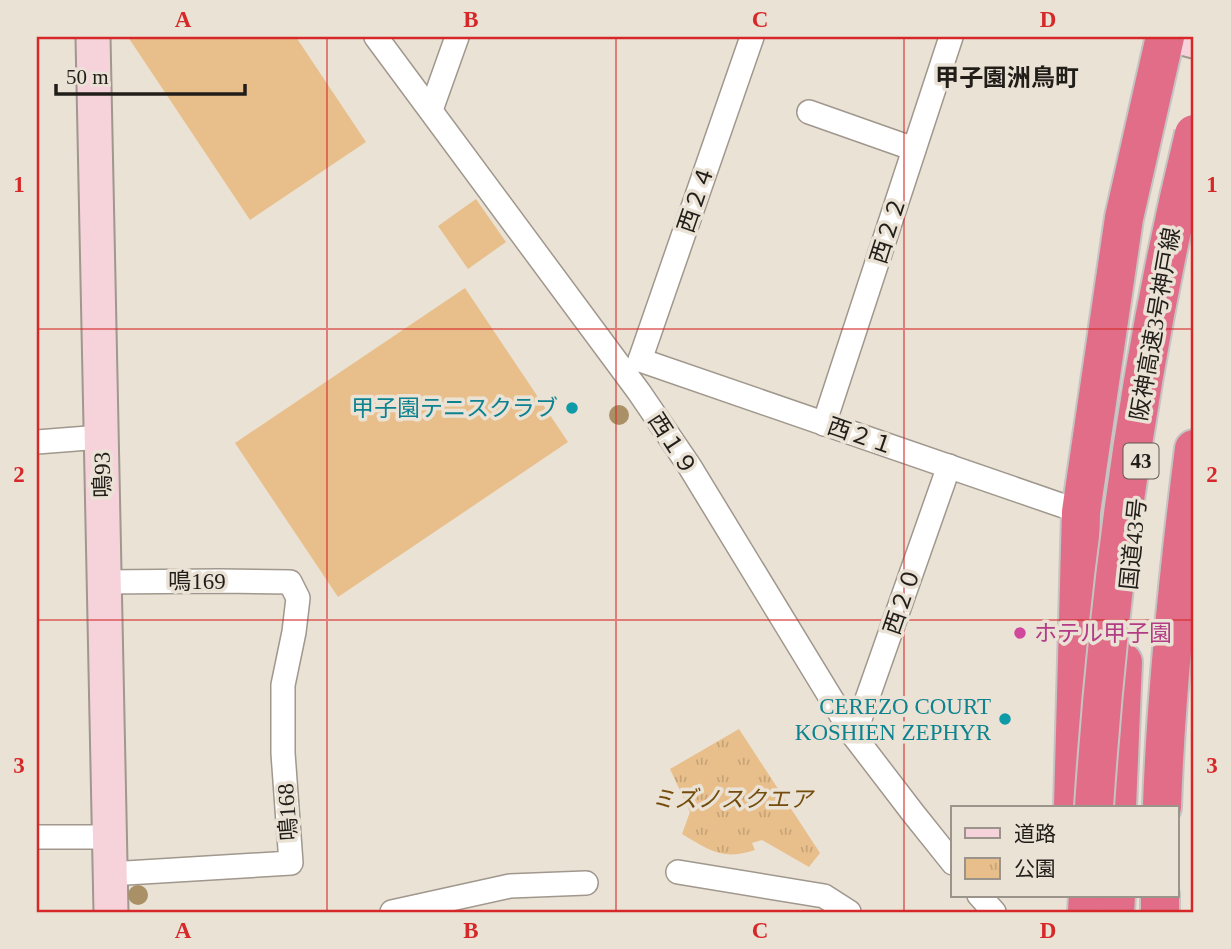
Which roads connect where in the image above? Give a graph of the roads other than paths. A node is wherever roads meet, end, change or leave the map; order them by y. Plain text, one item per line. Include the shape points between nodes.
1 (93, 37) edge
2 (376, 37) edge
3 (457, 37) edge
4 (752, 37) edge
5 (951, 37) edge
6 (1165, 37) edge
7 (1179, 37) edge
8 (1194, 41) edge
9 (431, 110) junction
10 (809, 113) dead end
11 (1194, 118) edge
12 (1194, 134) edge
13 (914, 149) junction
14 (630, 363) junction
15 (824, 424) junction
16 (101, 437) junction
17 (37, 442) edge
18 (1194, 449) edge
19 (949, 466) junction
20 (1081, 512) junction
21 (103, 582) junction
22 (290, 582) joint
23 (854, 736) junction
24 (1073, 806) edge
25 (1094, 806) edge
26 (1117, 806) edge
27 (1162, 806) edge
28 (37, 836) edge
29 (110, 837) junction
30 (951, 860) edge
31 (111, 872) junction
32 (678, 872) dead end
33 (586, 883) dead end
34 (981, 897) edge
35 (111, 912) edge
36 (392, 912) edge
37 (849, 912) edge
38 (994, 912) edge

1 - 16 street, 鳴93
2 - 9 street, 西１９
3 - 9 street
4 - 14 street, 西２４
5 - 13 street, 西２２
6 - 20 highway via 1124,218
7 - 8 street
9 - 14 street, 西１９
10 - 13 street
11 - 26 highway, 国道43号 / 43 via 1152,373 1132,539
12 - 25 highway, 阪神高速3号神戸線, bridge via 1152,328 1127,492 1101,698
13 - 15 street, 西２２
14 - 15 street, 西２１
14 - 23 street, 西１９ via 639,392
15 - 19 street, 西２１
16 - 17 street
16 - 21 street, 鳴93
18 - 27 highway, 43 via 1174,630
19 - 20 street, 西２１
19 - 23 street, 西２０
20 - 24 highway
21 - 22 street, 鳴169
21 - 29 street, 鳴93
22 - 31 street, 鳴168 via 298,598 283,685 291,863
23 - 30 street, 西１９
28 - 29 street
29 - 31 street, 鳴93
31 - 35 street, 鳴93
32 - 37 street via 824,896
33 - 36 street via 510,887
34 - 38 street

